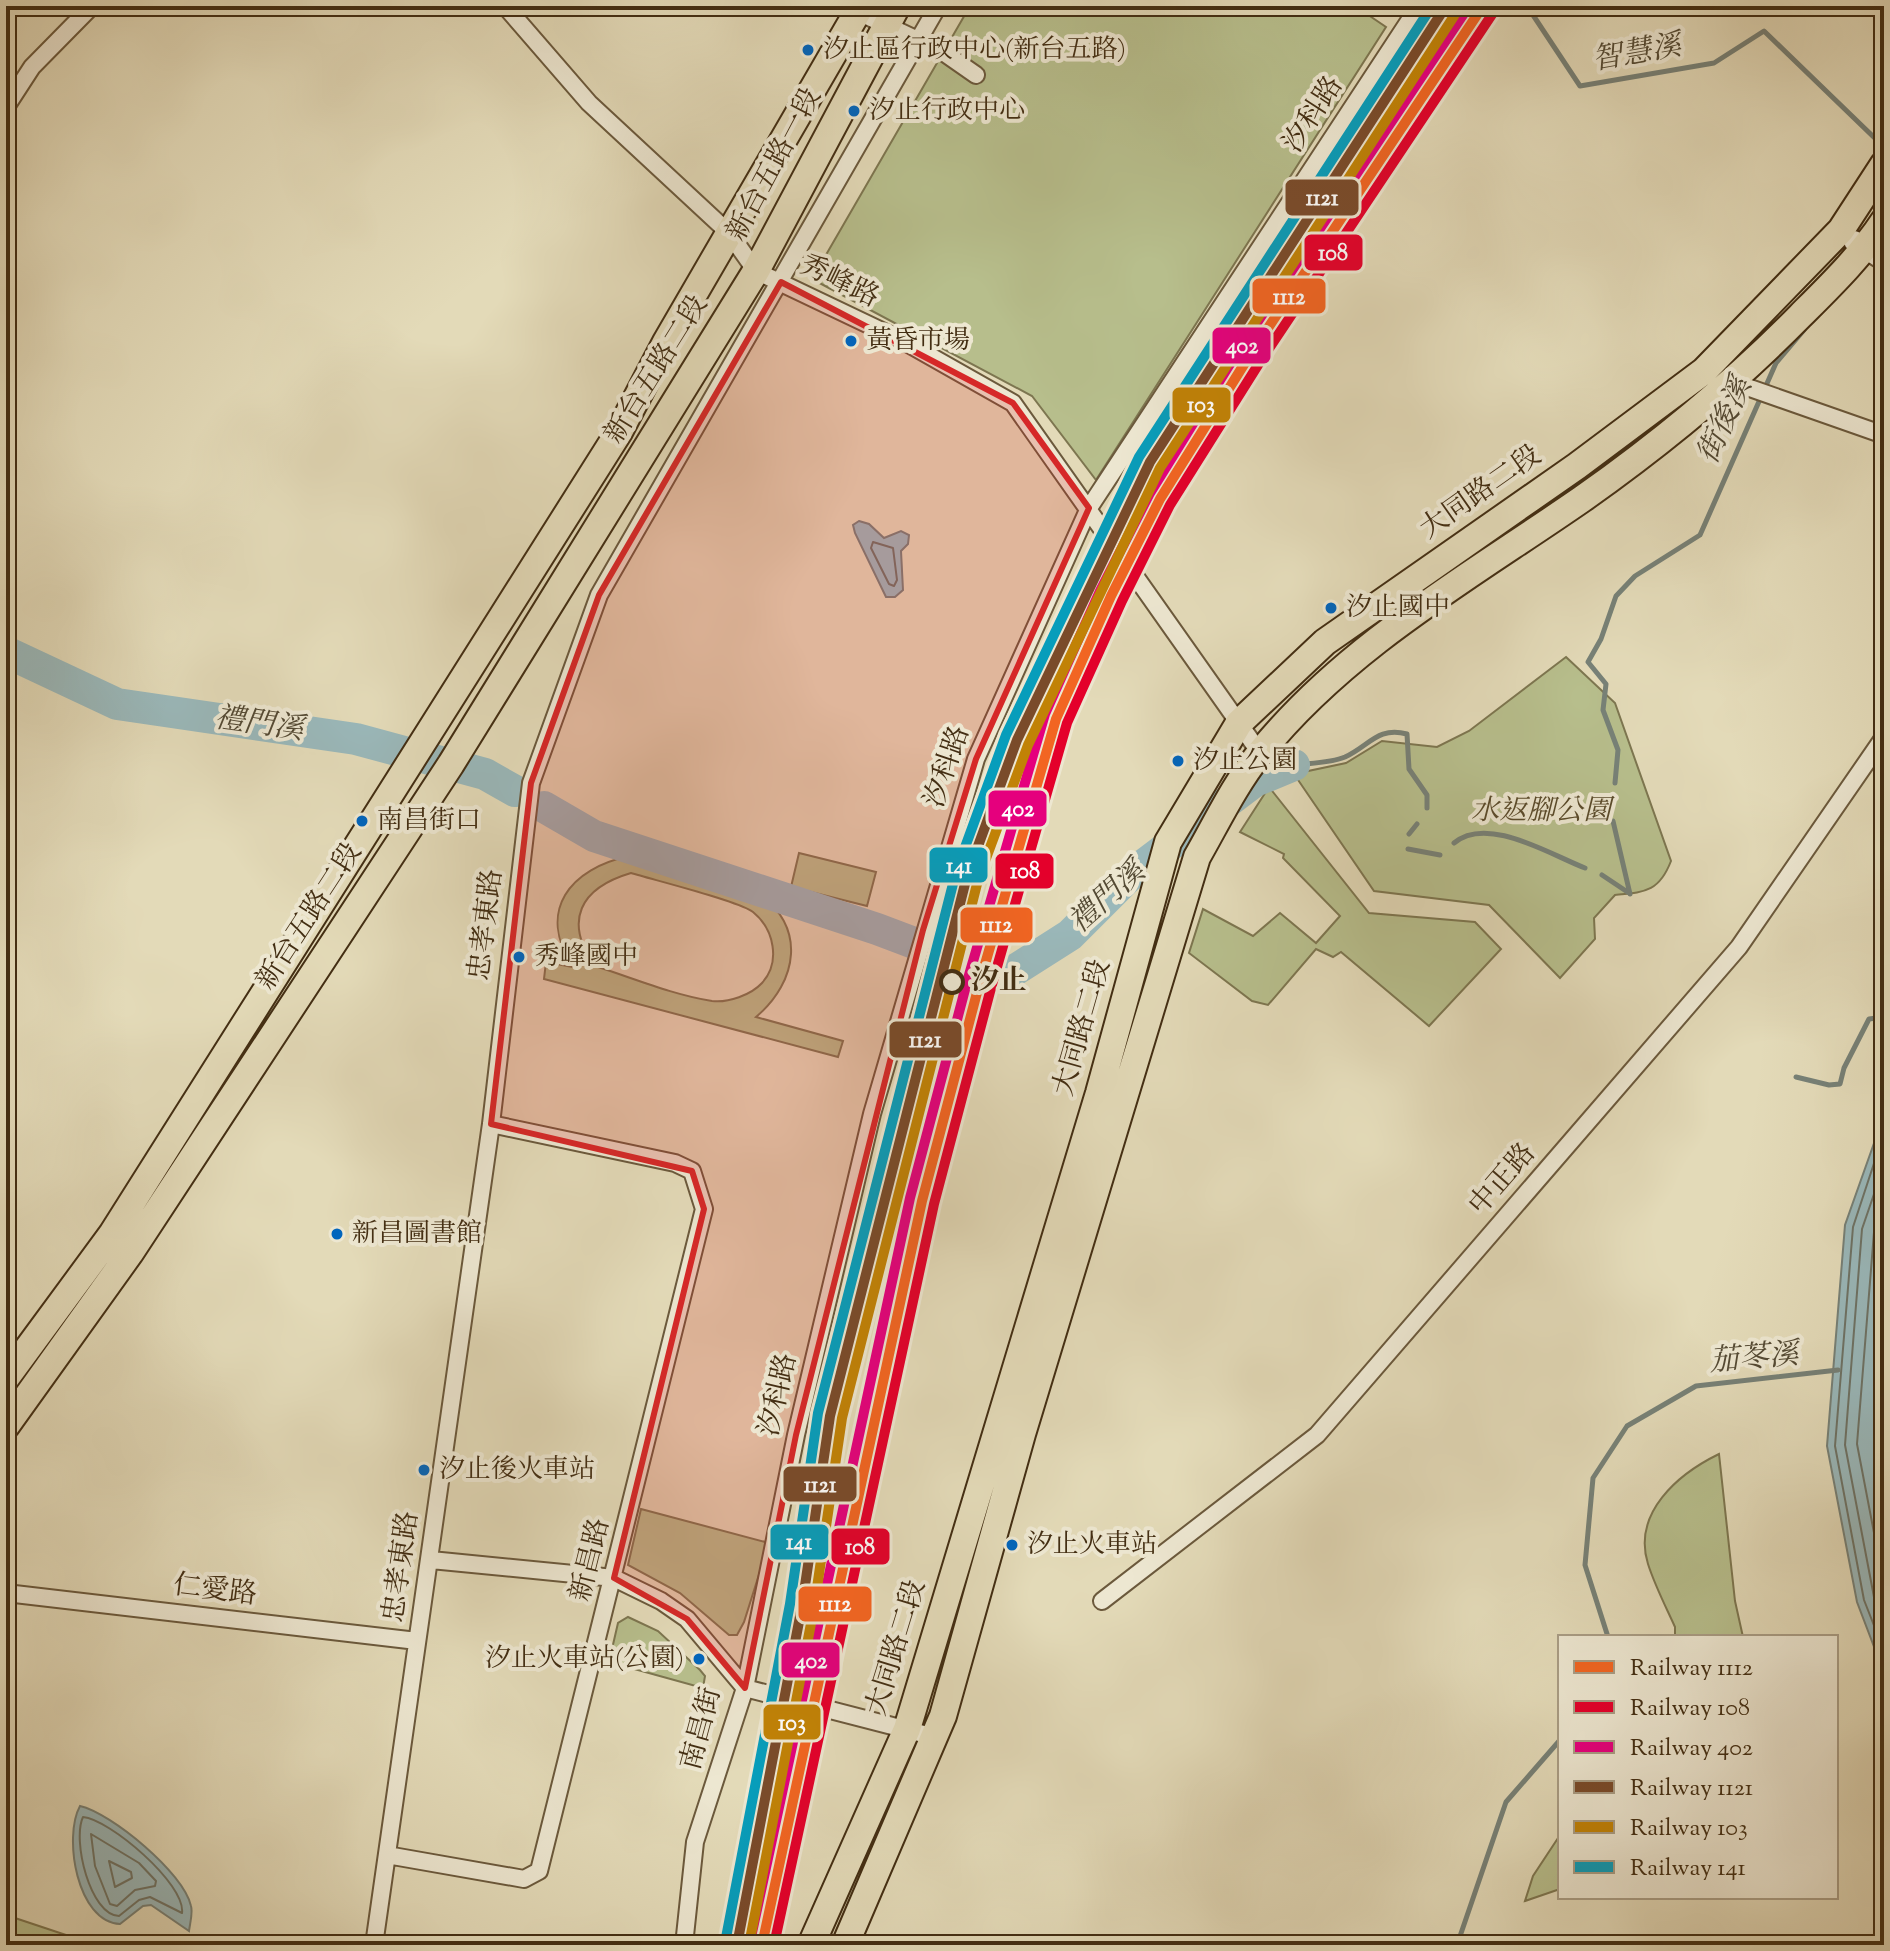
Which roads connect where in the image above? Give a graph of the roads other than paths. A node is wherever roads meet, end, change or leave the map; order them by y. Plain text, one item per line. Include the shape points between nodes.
1 (92, 6) edge
2 (505, 6) edge
3 (938, 6) edge
4 (1419, 6) edge
5 (1875, 6) edge
6 (855, 8) edge
7 (1884, 12) edge
8 (892, 15) edge
9 (919, 40) junction
10 (976, 75) dead end
11 (6, 107) edge
12 (1884, 164) edge
13 (1882, 223) edge
14 (1841, 230) junction
15 (729, 233) junction
16 (1875, 255) edge
17 (756, 271) junction
18 (781, 282) junction
19 (1704, 371) junction
20 (1753, 389) junction
21 (1884, 435) edge
22 (1089, 508) junction
23 (1452, 552) junction
24 (1469, 576) junction
25 (1239, 723) junction
26 (1884, 737) edge
27 (1260, 753) junction
28 (1168, 842) junction
29 (1197, 857) junction
30 (491, 1124) junction
31 (6, 1378) edge
32 (6, 1426) edge
33 (431, 1560) junction
34 (614, 1578) junction
35 (6, 1593) edge
36 (1102, 1601) dead end
37 (417, 1641) junction
38 (745, 1688) junction
39 (907, 1729) junction
40 (935, 1737) junction
41 (387, 1855) junction
42 (374, 1945) edge
43 (684, 1945) edge
44 (811, 1945) edge
45 (845, 1945) edge

1 - 11 street via 32,67
2 - 15 street, 秀峰路 via 589,103
3 - 9 street, 忠孝東路
4 - 22 street, 汐科路
5 - 7 street
6 - 8 street
6 - 15 main road, 新台五路一段
8 - 9 street
8 - 17 main road, 新台五路一段
9 - 10 street
9 - 18 street, 忠孝東路
12 - 14 main road, 大同路二段
13 - 16 main road
14 - 16 street
14 - 19 main road, 大同路二段
15 - 17 street, 秀峰路
15 - 31 main road, 新台五路二段 via 619,432 112,1234
16 - 20 main road
17 - 18 street, 秀峰路
17 - 32 main road, 新台五路二段 via 451,764 130,1253
18 - 22 street, 秀峰路 via 907,343 1013,403
18 - 30 street, 忠孝東路 via 599,595 531,783
19 - 20 street
19 - 23 main road, 大同路二段
20 - 21 street
20 - 24 main road
22 - 25 street, 秀峰路
22 - 38 street, 汐科路 via 976,759 923,930 872,1114 800,1420
23 - 24 main road
23 - 25 main road, 大同路二段 via 1325,642
24 - 27 main road via 1346,666
25 - 27 street, 秀峰路
25 - 28 main road, 大同路二段
26 - 36 street, 中正路 via 1739,947 1317,1435
27 - 29 main road
28 - 29 main road
28 - 39 main road, 大同路二段 via 1099,1093
29 - 40 main road
30 - 33 street, 忠孝東路
30 - 34 street, 新昌路 via 675,1163 692,1171 704,1209
33 - 34 street, 南昌街
33 - 37 street, 忠孝東路
34 - 38 street, 南昌街 via 687,1619
34 - 41 street, 新昌路 via 539,1871 524,1879
35 - 37 street, 仁愛路
37 - 41 street, 忠孝東路
38 - 39 street
38 - 43 street, 南昌街 via 695,1842
39 - 40 street
39 - 44 main road, 大同路二段
40 - 45 main road
41 - 42 street, 忠孝東路

